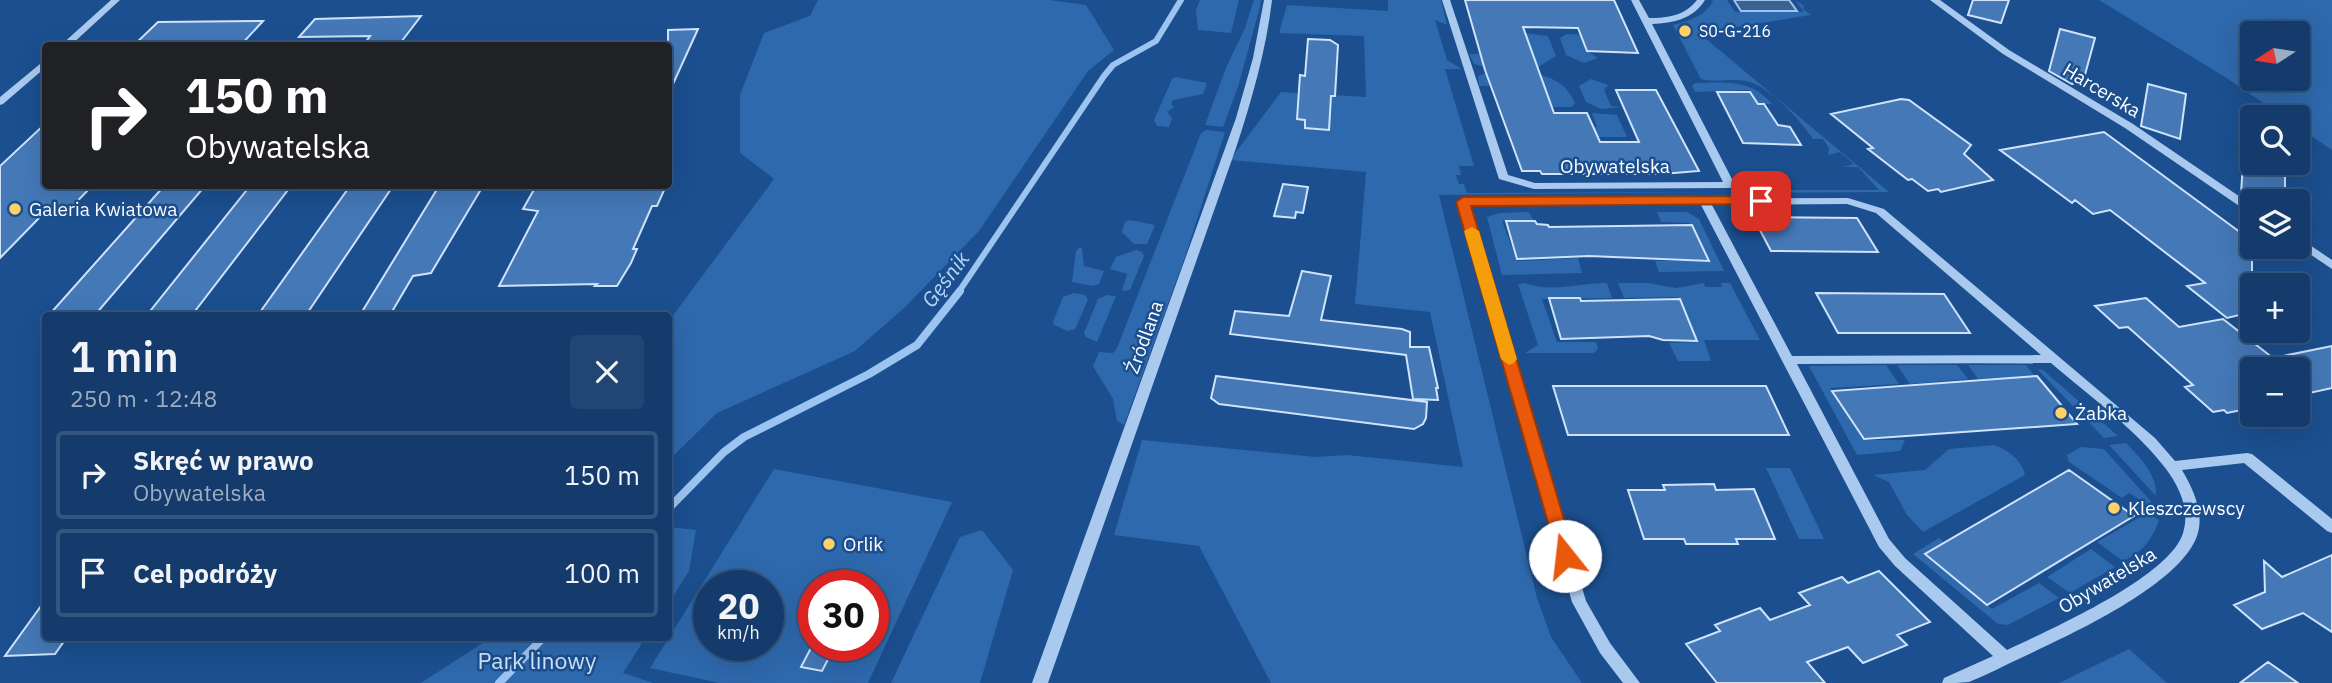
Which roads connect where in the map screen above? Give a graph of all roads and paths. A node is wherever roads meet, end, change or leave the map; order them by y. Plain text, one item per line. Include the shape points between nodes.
1 (116, 0) edge
2 (1268, 0) edge
3 (1446, 0) edge
4 (1635, 0) edge
5 (1702, 0) edge
6 (1934, 0) edge
7 (1645, 21) junction
8 (69, 42) edge
9 (42, 65) edge
10 (0, 102) edge
11 (1705, 201) junction
12 (2240, 202) edge
13 (2310, 249) edge
14 (2332, 265) edge
15 (2054, 359) junction
16 (1788, 360) junction
17 (2174, 466) junction
18 (2332, 527) edge
19 (2005, 657) junction
20 (1040, 683) edge
21 (1632, 683) edge
22 (1950, 683) edge

1 - 8 street
2 - 20 street, Źródlana via 1251,84 1231,144
3 - 7 street, Obywatelska via 1503,177 1534,186 1730,185
4 - 7 street, Obywatelska
5 - 7 street via 1682,17
6 - 12 street, Harcerska via 2006,52 2129,126
9 - 10 street
11 - 15 street, Obywatelska via 1848,201 1880,211
11 - 16 street
11 - 21 street, Obywatelska via 1463,202 1579,602
13 - 14 street
15 - 16 street
15 - 17 street, Obywatelska
16 - 19 street via 1884,543
17 - 18 street via 2247,458
17 - 19 street, Obywatelska via 2191,522 2189,537 2176,560 2088,617
19 - 22 street, Obywatelska

